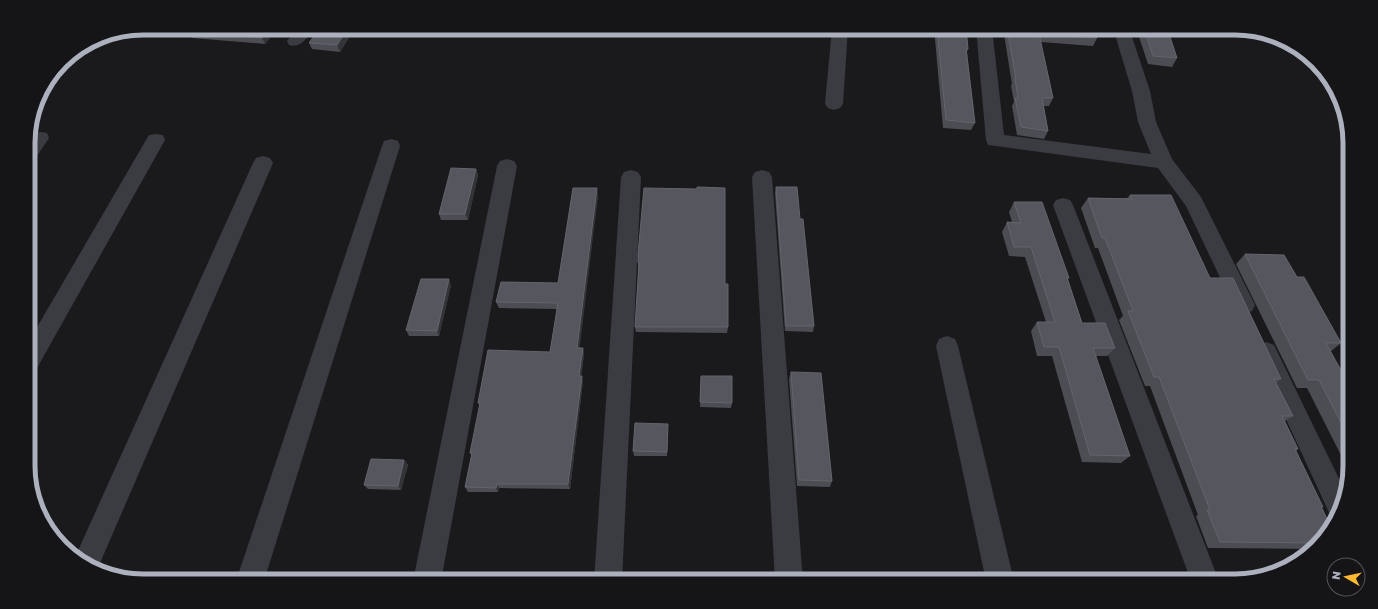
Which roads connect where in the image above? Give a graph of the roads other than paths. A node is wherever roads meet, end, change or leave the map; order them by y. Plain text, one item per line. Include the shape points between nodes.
1 (839, 35) edge
2 (985, 35) edge
3 (1123, 35) edge
4 (834, 104) dead end
5 (40, 138) dead end
6 (156, 140) dead end
7 (35, 145) edge
8 (391, 146) dead end
9 (1164, 162) junction
10 (263, 164) dead end
11 (507, 166) dead end
12 (631, 177) dead end
13 (762, 177) dead end
14 (1063, 205) dead end
15 (947, 346) dead end
16 (35, 351) edge
17 (1337, 501) edge
18 (87, 559) edge
19 (252, 574) edge
20 (428, 574) edge
21 (608, 574) edge
22 (789, 574) edge
23 (998, 574) edge
24 (1202, 574) edge

1 - 4 street
2 - 9 street via 995,140
3 - 9 street via 1141,91 1147,122
5 - 7 street
6 - 16 street
8 - 19 street
9 - 17 street via 1194,202
10 - 18 street
11 - 20 street
12 - 21 street
13 - 22 street
14 - 24 street
15 - 23 street

